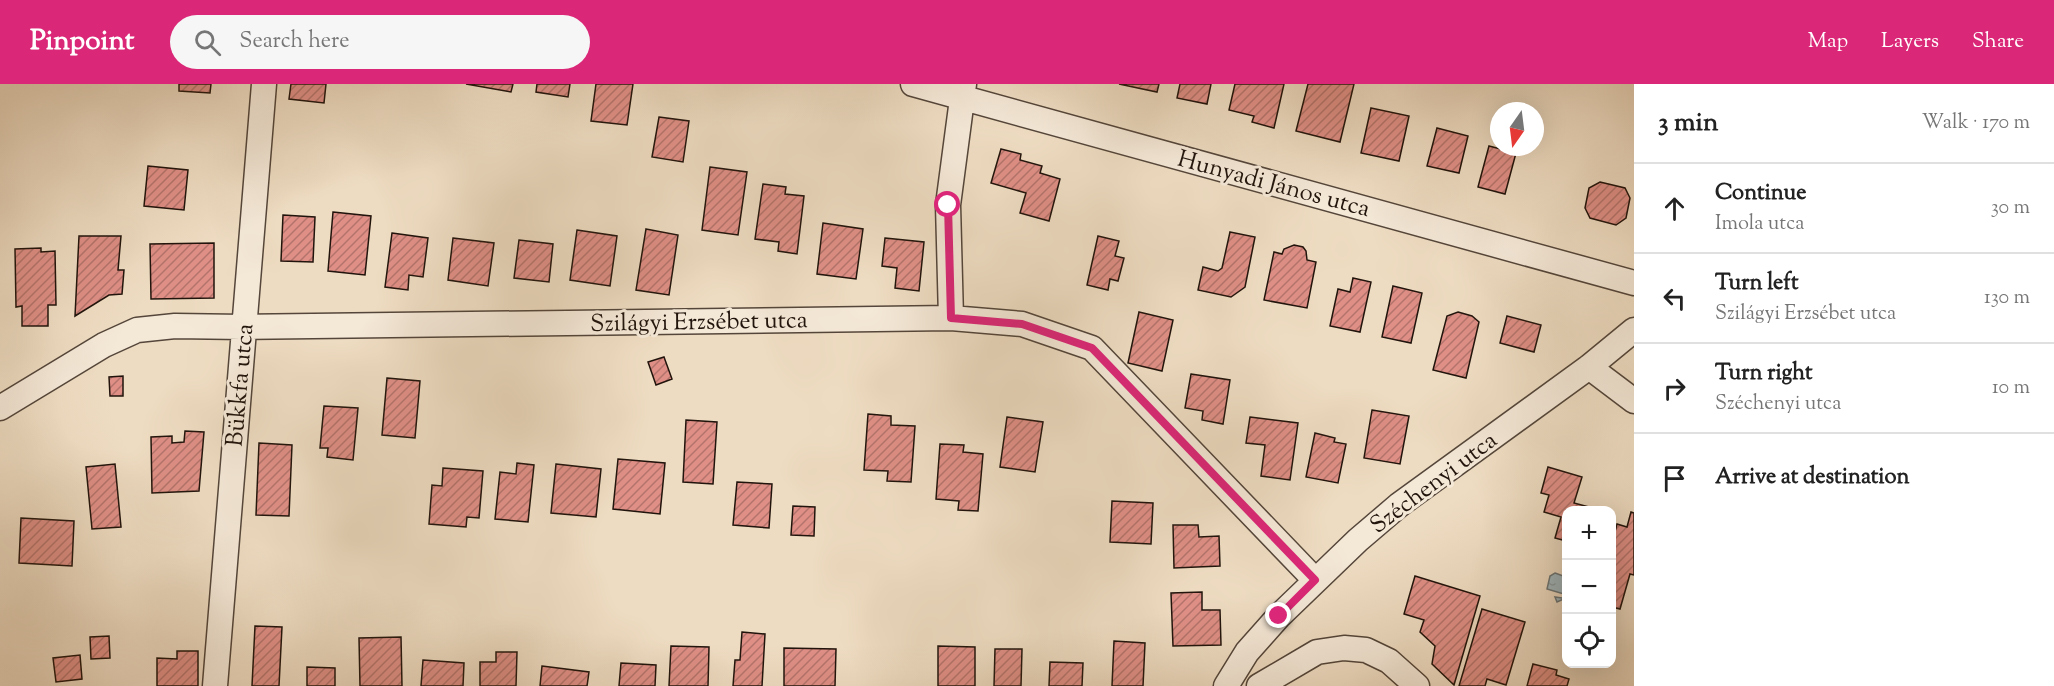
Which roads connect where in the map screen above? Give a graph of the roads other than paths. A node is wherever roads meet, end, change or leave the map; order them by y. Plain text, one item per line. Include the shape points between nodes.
1 (264, 84) edge
2 (913, 84) edge
3 (962, 91) edge
4 (1634, 283) edge
5 (951, 318) junction
6 (243, 327) junction
7 (1634, 330) edge
8 (1589, 367) junction
9 (1634, 401) edge
10 (0, 408) edge
11 (1315, 580) junction
12 (1247, 652) junction
13 (1261, 685) edge
14 (215, 686) edge
15 (1226, 686) edge
16 (1418, 686) edge

1 - 6 street, Bükkfa utca
2 - 3 street, Hunyadi János utca
3 - 4 street, Hunyadi János utca
3 - 5 street via 948,205
5 - 6 street, Szilágyi Erzsébet utca
5 - 11 street, Szilágyi Erzsébet utca via 1022,324 1092,348
6 - 10 street, Szilágyi Erzsébet utca via 137,330 104,345
6 - 14 street, Bükkfa utca
7 - 8 street, Széchenyi utca
8 - 9 street
8 - 11 street, Széchenyi utca via 1399,505
11 - 12 street, Széchenyi utca
12 - 13 street via 1243,669
12 - 15 street, Széchenyi utca
13 - 16 street via 1317,652 1344,648 1366,650 1389,661

